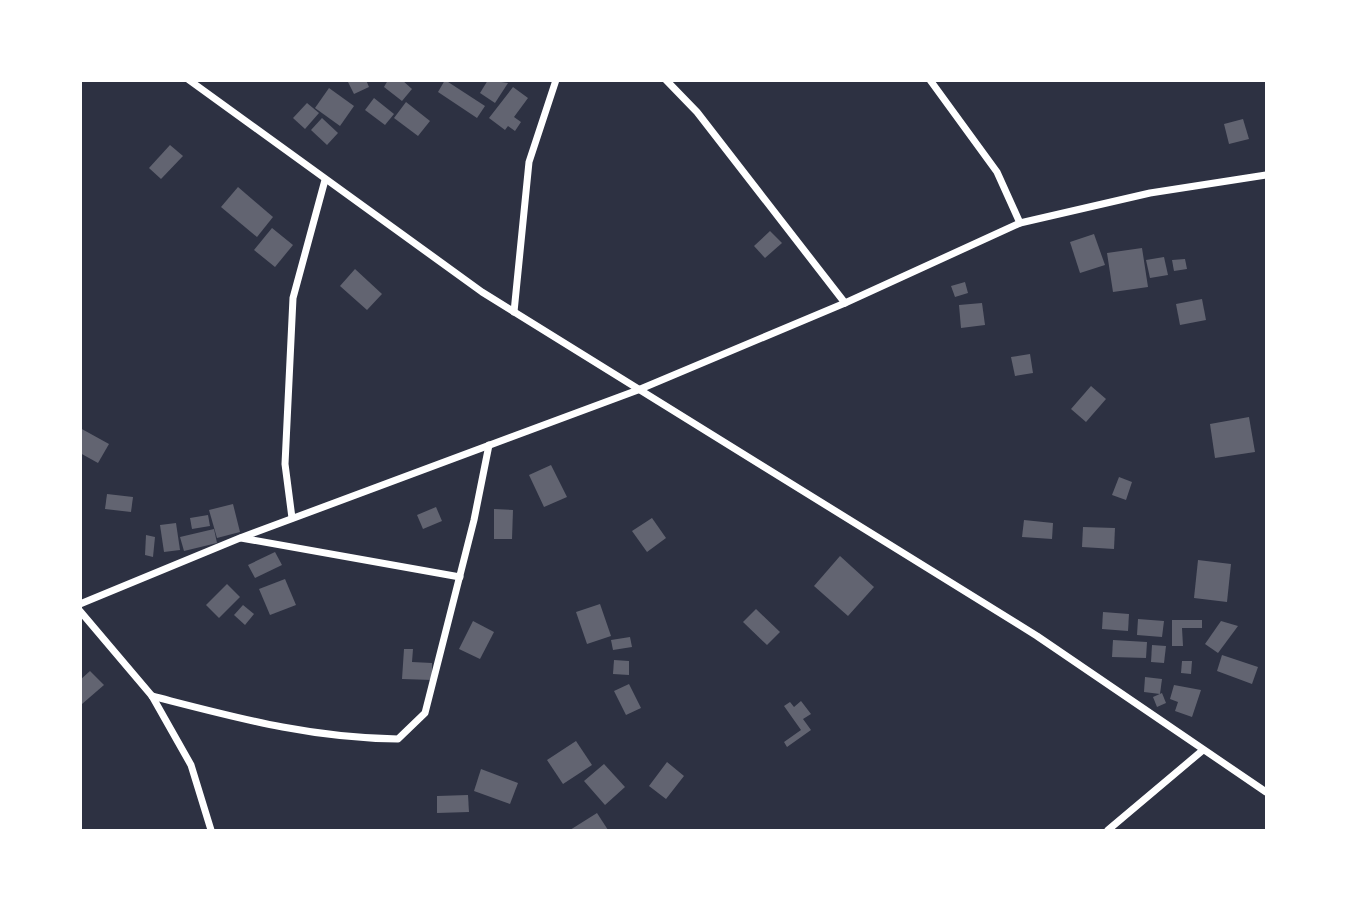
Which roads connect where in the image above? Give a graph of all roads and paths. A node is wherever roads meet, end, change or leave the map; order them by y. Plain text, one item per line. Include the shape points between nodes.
1 (189, 80) edge
2 (556, 80) edge
3 (666, 80) edge
4 (930, 80) edge
5 (1266, 175) edge
6 (325, 180) junction
7 (1020, 223) junction
8 (845, 303) junction
9 (514, 312) junction
10 (638, 390) junction
11 (489, 445) junction
12 (292, 519) junction
13 (240, 538) junction
14 (460, 577) junction
15 (80, 604) edge
16 (80, 611) edge
17 (152, 696) junction
18 (1203, 750) junction
19 (1266, 793) edge
20 (211, 831) edge
21 (1108, 831) edge

1 - 6 street
2 - 9 street via 529,162
3 - 8 street via 697,111
4 - 7 street via 997,172
5 - 7 street via 1150,192
6 - 9 street
6 - 12 street via 293,298 285,450
7 - 8 street
8 - 10 street
9 - 10 street
10 - 11 street
10 - 18 street via 1037,636
11 - 12 street
11 - 14 street
12 - 13 street
13 - 14 street
13 - 15 street
14 - 17 street via 425,712 398,739 343,739 298,732
16 - 17 street
17 - 20 street via 191,765
18 - 19 street
18 - 21 street

